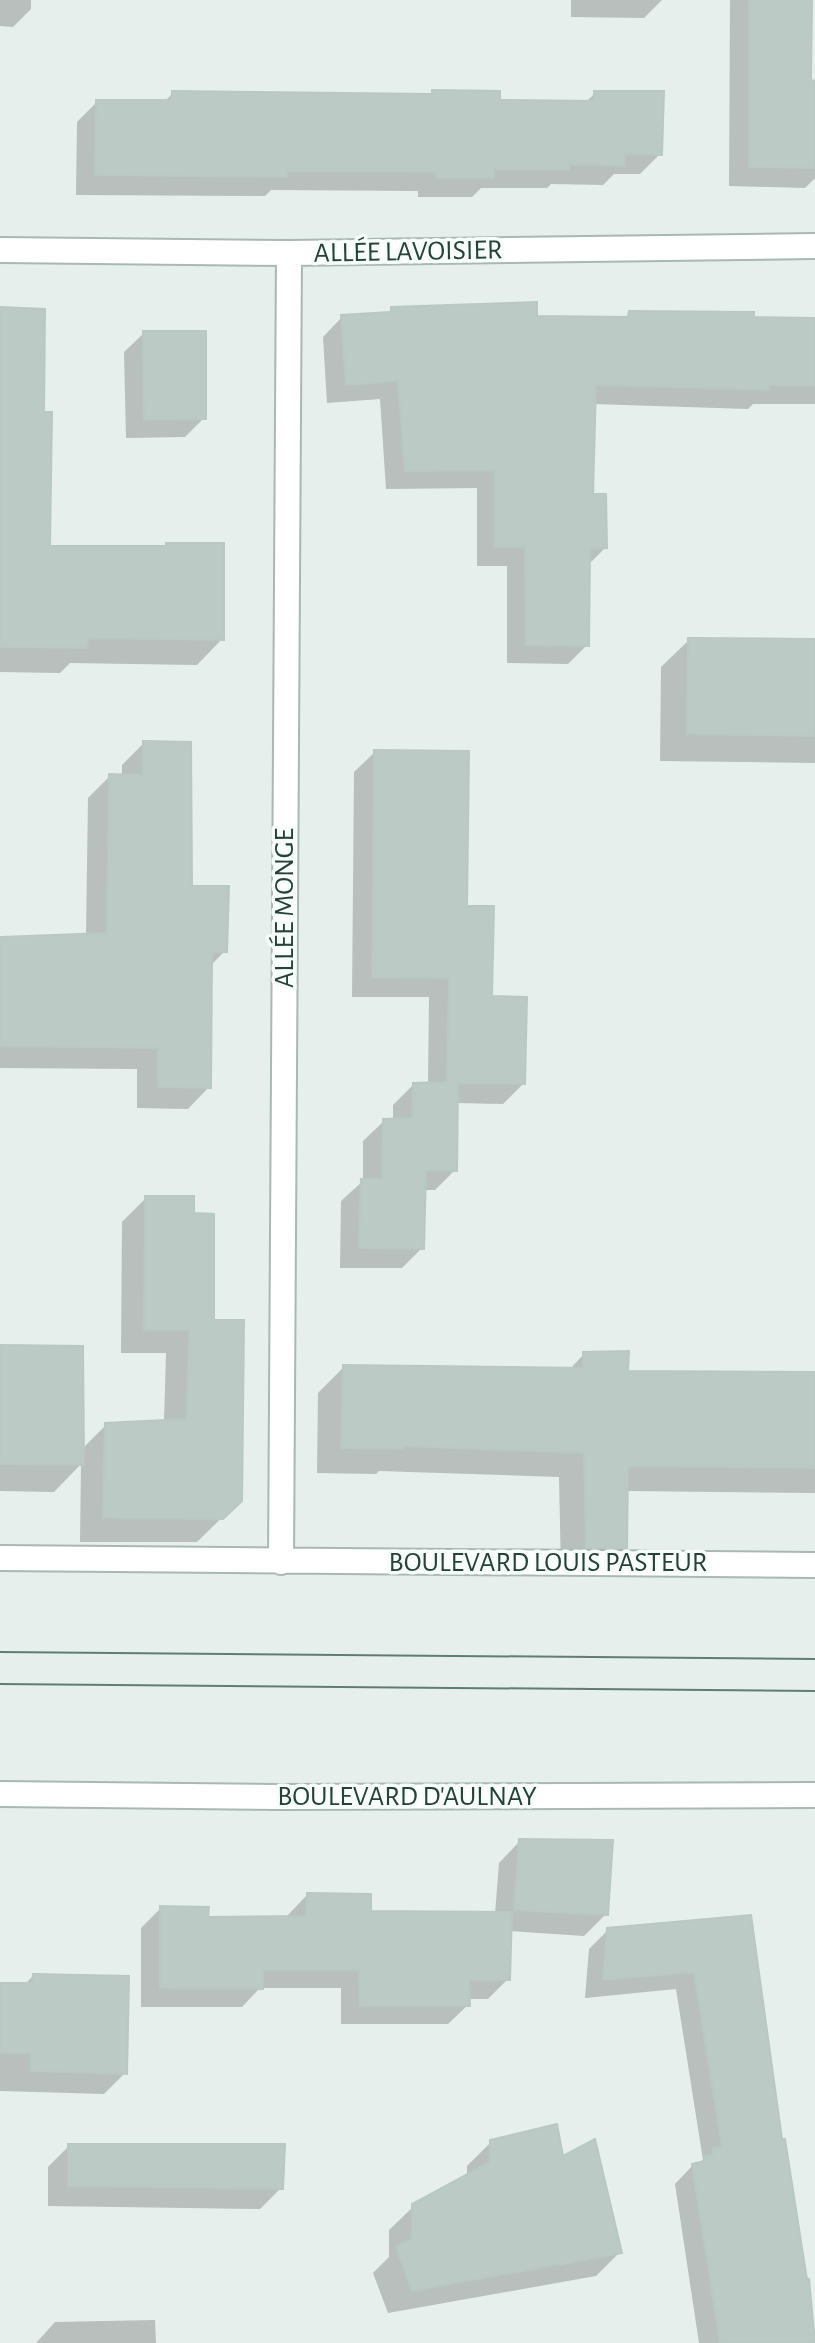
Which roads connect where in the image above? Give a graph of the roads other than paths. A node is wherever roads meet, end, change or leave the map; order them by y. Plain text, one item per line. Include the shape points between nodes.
1 (815, 246) edge
2 (0, 250) edge
3 (289, 253) junction
4 (0, 1558) edge
5 (281, 1562) junction
6 (815, 1565) edge
7 (0, 1794) edge
8 (814, 1801) edge

1 - 3 street, ALLÉE LAVOISIER
2 - 3 street, ALLÉE LAVOISIER
3 - 5 street, ALLÉE MONGE
4 - 5 street
5 - 6 street, BOULEVARD LOUIS PASTEUR
7 - 8 street, BOULEVARD D'AULNAY

